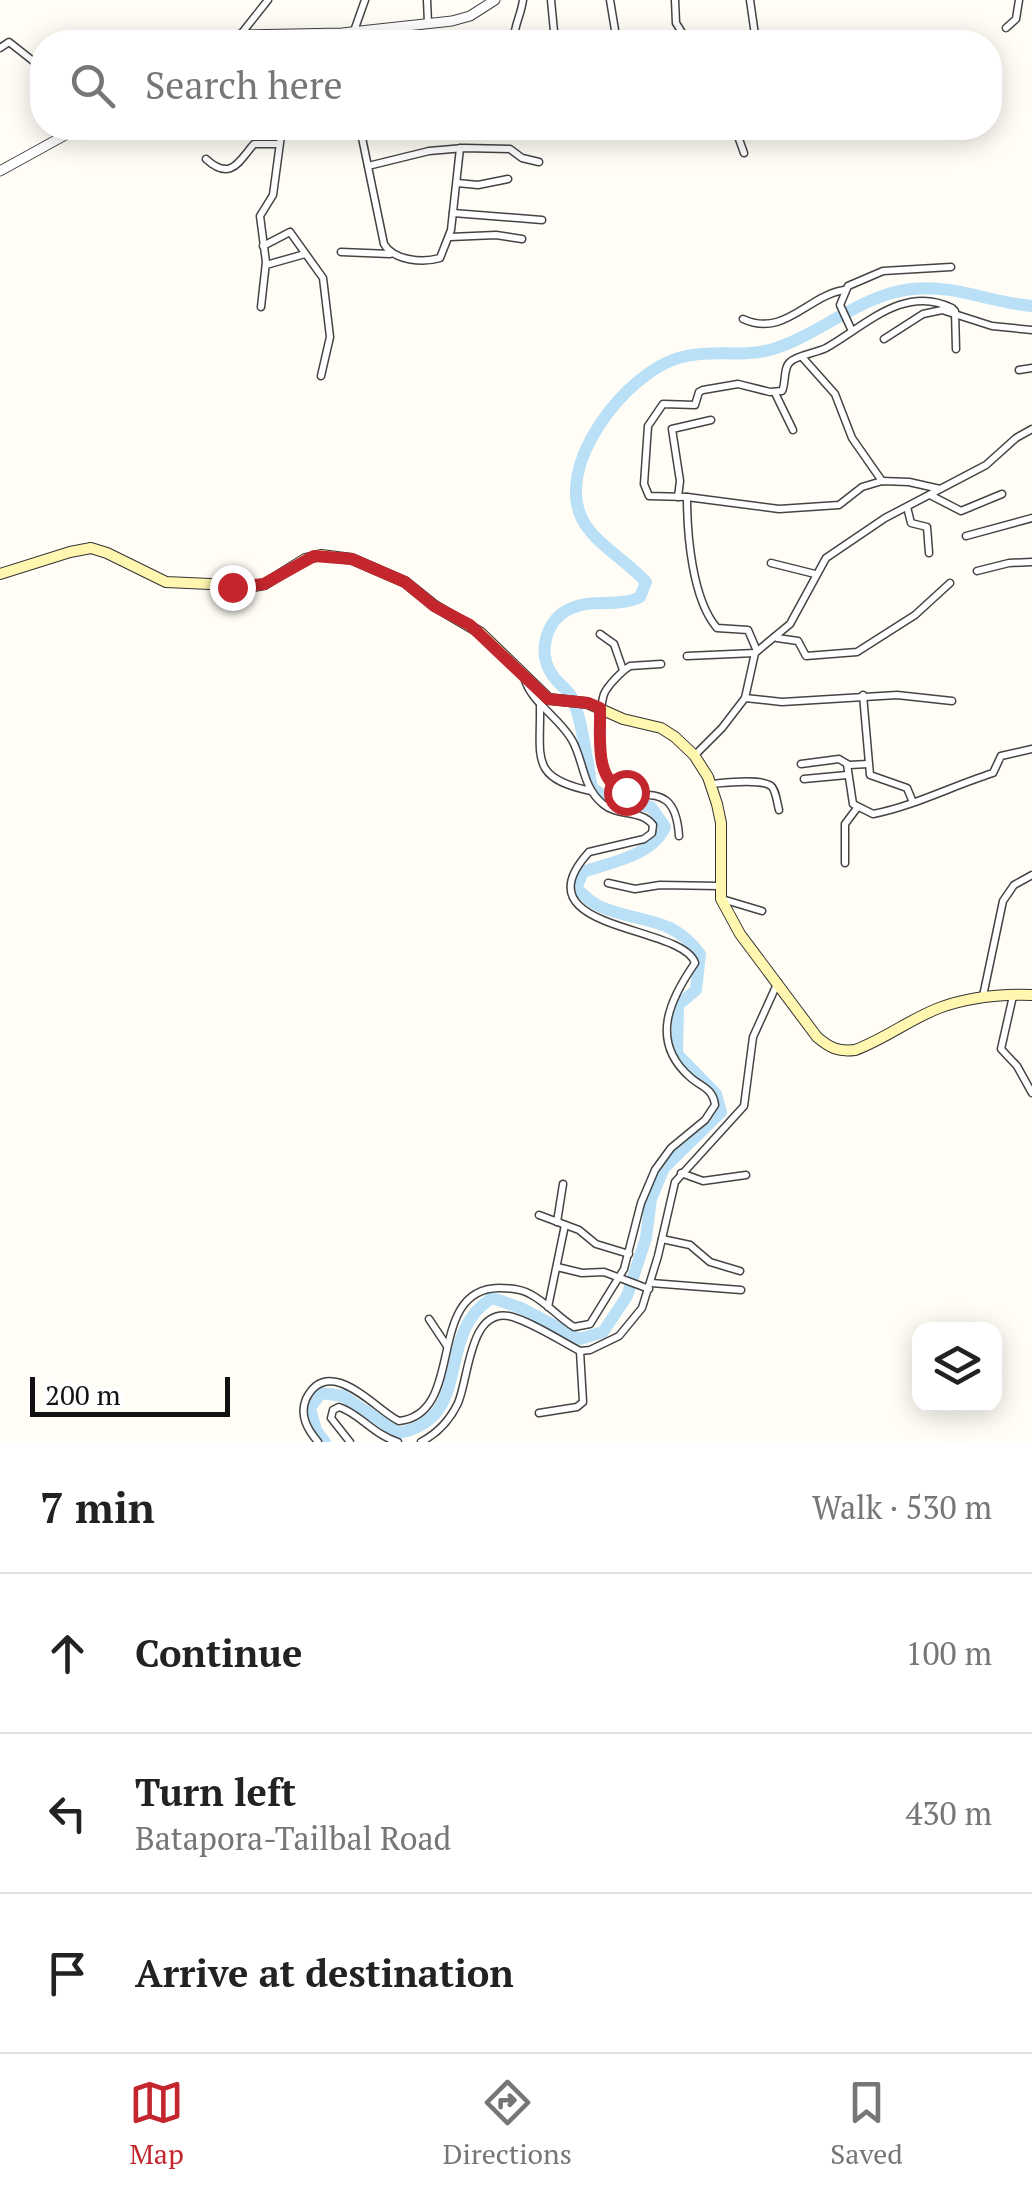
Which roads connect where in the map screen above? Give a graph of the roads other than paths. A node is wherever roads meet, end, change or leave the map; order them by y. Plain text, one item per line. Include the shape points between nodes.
1 (268, 0) edge
2 (365, 0) edge
3 (427, 0) edge
4 (496, 0) edge
5 (523, 0) edge
6 (551, 0) edge
7 (610, 0) edge
8 (675, 0) edge
9 (750, 0) edge
10 (1019, 0) edge
11 (428, 23) junction
12 (1006, 28) dead end
13 (251, 30) edge
14 (349, 30) edge
15 (384, 30) edge
16 (513, 30) edge
17 (554, 30) edge
18 (615, 30) edge
19 (681, 30) edge
20 (754, 30) edge
21 (0, 48) edge
22 (30, 58) edge
23 (57, 140) edge
24 (280, 140) edge
25 (363, 140) edge
26 (739, 140) edge
27 (279, 144) junction
28 (460, 148) junction
29 (744, 153) dead end
30 (206, 159) dead end
31 (539, 162) dead end
32 (368, 166) junction
33 (0, 172) edge
34 (508, 179) dead end
35 (456, 184) junction
36 (453, 213) junction
37 (542, 220) dead end
38 (450, 237) junction
39 (522, 239) dead end
40 (264, 246) junction
41 (341, 252) dead end
42 (306, 254) junction
43 (393, 254) junction
44 (266, 265) junction
45 (951, 267) dead end
46 (845, 290) junction
47 (261, 307) dead end
48 (955, 312) junction
49 (743, 319) dead end
50 (1032, 330) edge
51 (852, 332) junction
52 (884, 339) dead end
53 (956, 349) dead end
54 (804, 358) junction
55 (1032, 368) edge
56 (1019, 370) dead end
57 (320, 376) dead end
58 (775, 393) junction
59 (710, 420) dead end
60 (1032, 429) edge
61 (794, 430) dead end
62 (882, 481) junction
63 (940, 489) junction
64 (1002, 494) dead end
65 (930, 495) junction
66 (683, 497) junction
67 (907, 507) junction
68 (1032, 518) edge
69 (966, 536) dead end
70 (929, 554) dead end
71 (1032, 562) edge
72 (770, 563) dead end
73 (977, 572) dead end
74 (0, 574) edge
75 (815, 574) junction
76 (950, 583) dead end
77 (600, 634) dead end
78 (776, 638) junction
79 (756, 652) junction
80 (687, 656) dead end
81 (661, 664) dead end
82 (624, 670) junction
83 (524, 674) junction
84 (864, 695) junction
85 (745, 698) junction
86 (952, 701) dead end
87 (540, 704) junction
88 (600, 708) junction
89 (1032, 749) edge
90 (694, 756) junction
91 (802, 764) dead end
92 (846, 764) junction
93 (868, 764) junction
94 (847, 775) junction
95 (804, 779) dead end
96 (710, 784) junction
97 (591, 792) junction
98 (912, 801) junction
99 (857, 808) junction
100 (779, 810) dead end
101 (679, 836) dead end
102 (845, 863) dead end
103 (1032, 875) edge
104 (608, 884) dead end
105 (719, 886) junction
106 (721, 899) junction
107 (762, 911) dead end
108 (778, 981) junction
109 (1013, 995) junction
110 (1032, 995) edge
111 (983, 998) junction
112 (1032, 1092) edge
113 (681, 1173) junction
114 (746, 1174) dead end
115 (563, 1184) dead end
116 (539, 1215) dead end
117 (561, 1223) junction
118 (662, 1239) junction
119 (630, 1254) junction
120 (557, 1267) junction
121 (740, 1271) dead end
122 (622, 1279) junction
123 (647, 1286) junction
124 (741, 1290) dead end
125 (548, 1307) junction
126 (429, 1320) dead end
127 (447, 1346) junction
128 (580, 1351) junction
129 (538, 1413) dead end
130 (318, 1442) edge
131 (350, 1442) edge
132 (398, 1442) edge
133 (421, 1442) edge

1 - 13 street
2 - 14 street
3 - 11 street
4 - 11 street via 461,20
5 - 16 street
6 - 17 street
7 - 18 street
8 - 19 street
9 - 20 street
10 - 12 street via 1016,19
11 - 15 street
21 - 22 street via 12,42
23 - 33 street
24 - 27 street
25 - 32 street
26 - 29 street
27 - 30 street via 254,144 233,168
27 - 40 street via 273,195 260,216
28 - 31 street via 510,149
28 - 32 street
28 - 35 street
32 - 43 street via 384,244
34 - 35 street
35 - 36 street
36 - 37 street
36 - 38 street
38 - 39 street
38 - 43 street via 437,260
40 - 42 street via 290,232
40 - 44 street
41 - 43 street
42 - 44 street
42 - 57 street via 322,273 329,318
44 - 47 street
45 - 46 street via 883,271
46 - 49 street via 784,321
46 - 51 street via 841,309
48 - 50 street via 992,326
48 - 51 street via 942,304 908,302
48 - 52 street via 923,314
48 - 53 street
51 - 54 street
54 - 58 street via 790,362 784,390
54 - 62 street via 835,394 852,438
55 - 56 street
58 - 61 street
58 - 66 street via 729,384 700,391 696,404 663,404 648,426 644,484 649,496
59 - 66 street via 672,429
60 - 63 street via 986,465
62 - 63 street
62 - 66 street via 842,504 801,508
63 - 65 street
64 - 65 street via 961,511
65 - 67 street
66 - 79 street via 709,616 717,628 748,630
67 - 70 street via 911,523 927,527
67 - 75 street via 836,550
68 - 69 street
71 - 73 street
72 - 75 street
74 - 83 main road via 91,548 166,582 254,586 305,559 342,557 405,582 481,633
75 - 78 street
76 - 78 street via 915,615 853,654 806,656 798,641
77 - 82 street via 614,644
78 - 79 street
79 - 80 street
79 - 85 street
81 - 82 street
82 - 88 street
83 - 87 street
83 - 88 main road via 548,699
84 - 85 street
84 - 86 street
84 - 93 street
85 - 90 street
87 - 97 street via 575,744
87 - 97 street via 538,749 550,775
88 - 90 main road via 668,732
88 - 101 street via 607,779 616,788 665,801
89 - 98 street via 1001,756 992,774
90 - 96 main road
91 - 92 street
92 - 93 street
92 - 94 street
93 - 98 street via 872,776 906,788
94 - 95 street
94 - 99 street
96 - 100 street via 769,785
96 - 105 main road via 721,822
97 - 119 street via 610,809 648,818 654,829 644,840 589,852 572,878 575,898 605,922 692,955 695,963 672,998 668,1040 685,1072 715,1098 706,1120 655,1170
98 - 99 street via 873,814
99 - 102 street via 845,824
103 - 111 street via 1003,901
104 - 105 street
105 - 106 main road
106 - 107 street
106 - 108 main road
108 - 111 main road via 817,1037 842,1051 862,1048 938,1008
108 - 113 street via 753,1037 744,1106
109 - 110 main road
109 - 111 main road
109 - 112 street via 1001,1049
113 - 114 street via 704,1181
113 - 118 street
115 - 117 street
116 - 117 street
117 - 119 street
117 - 120 street
118 - 121 street via 690,1244 710,1262
118 - 123 street
119 - 122 street
120 - 122 street
120 - 125 street
122 - 123 street
122 - 125 street via 588,1325 574,1327
123 - 124 street
123 - 128 street via 636,1318 619,1336
125 - 127 street via 522,1290 482,1291 460,1310
126 - 127 street
127 - 130 street via 434,1396 406,1420 392,1418 350,1386 317,1387 303,1412
128 - 129 street via 583,1402
128 - 133 street via 516,1319 490,1319 476,1336 450,1418
131 - 132 street via 331,1418 338,1408

